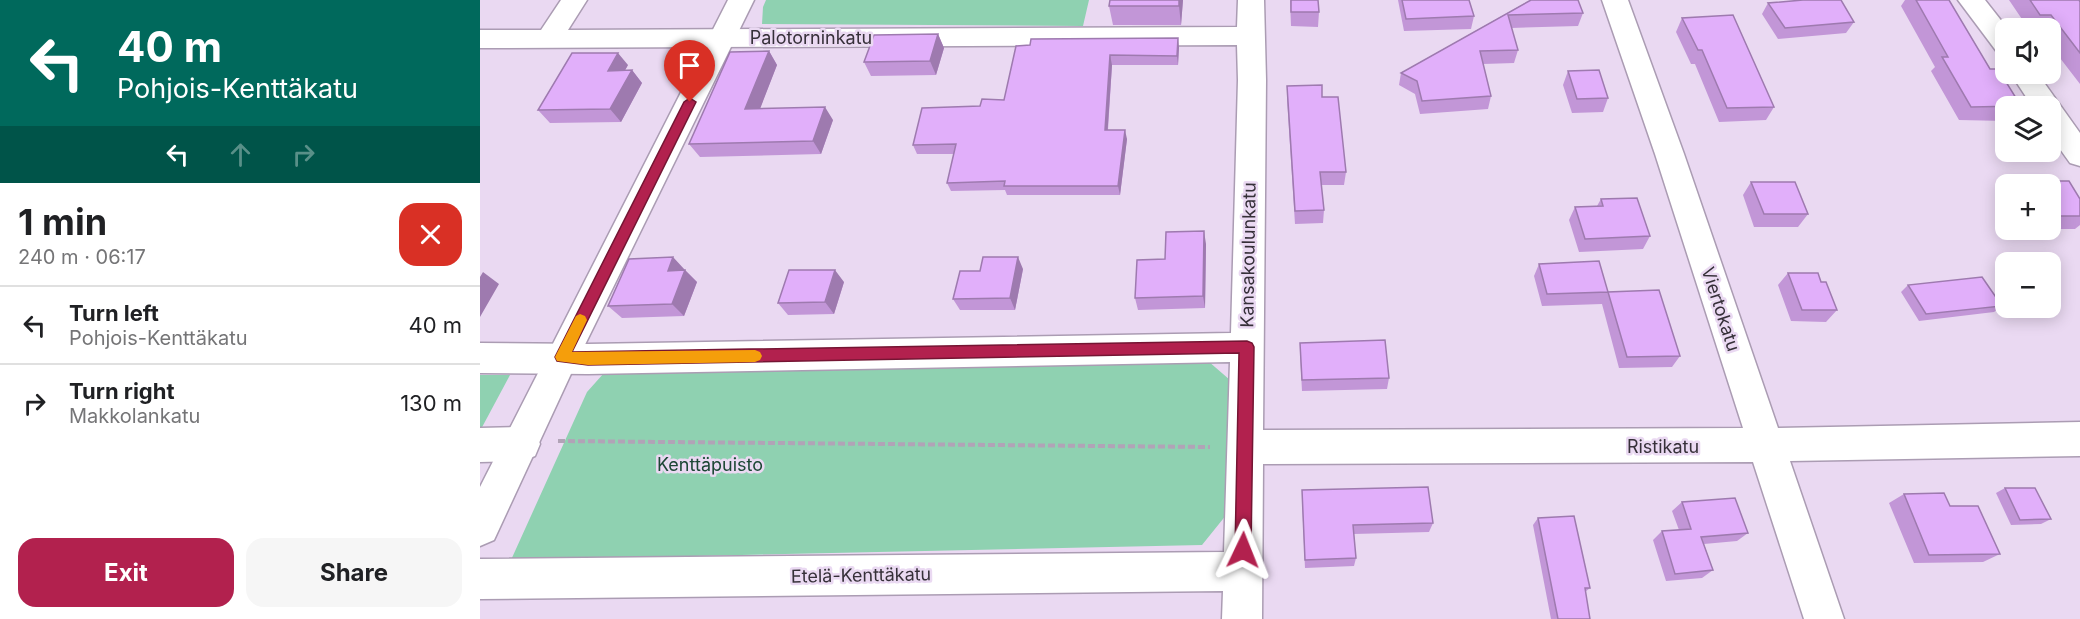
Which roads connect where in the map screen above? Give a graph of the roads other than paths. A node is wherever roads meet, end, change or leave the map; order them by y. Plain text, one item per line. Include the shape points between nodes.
1 (574, 0) edge
2 (741, 0) edge
3 (1251, 0) edge
4 (1615, 0) edge
5 (1971, 0) edge
6 (1995, 32) edge
7 (1250, 36) junction
8 (722, 38) junction
9 (480, 39) edge
10 (549, 39) junction
11 (2061, 128) edge
12 (2080, 155) edge
13 (1247, 347) junction
14 (562, 357) junction
15 (480, 358) edge
16 (2080, 440) edge
17 (536, 443) junction
18 (480, 445) edge
19 (1765, 445) junction
20 (1246, 447) junction
21 (480, 528) edge
22 (1242, 571) junction
23 (480, 579) edge
24 (1242, 619) edge
25 (1824, 619) edge

1 - 10 street
2 - 8 street
3 - 7 street, Kansakoulunkatu
4 - 19 street, Viertokatu via 1693,221
5 - 6 street
7 - 8 street, Palotorninkatu
7 - 13 street, Kansakoulunkatu
8 - 10 street, Palotorninkatu
8 - 14 street
9 - 10 street, Palotorninkatu
11 - 12 street
13 - 14 street
13 - 20 street, Kansakoulunkatu
14 - 15 street
14 - 17 street
16 - 19 street, Ristikatu
17 - 18 street
17 - 21 street
19 - 20 street, Ristikatu
19 - 25 street, Viertokatu
20 - 22 street, Kansakoulunkatu
22 - 23 street, Etelä-Kenttäkatu
22 - 24 street, Kansakoulunkatu

